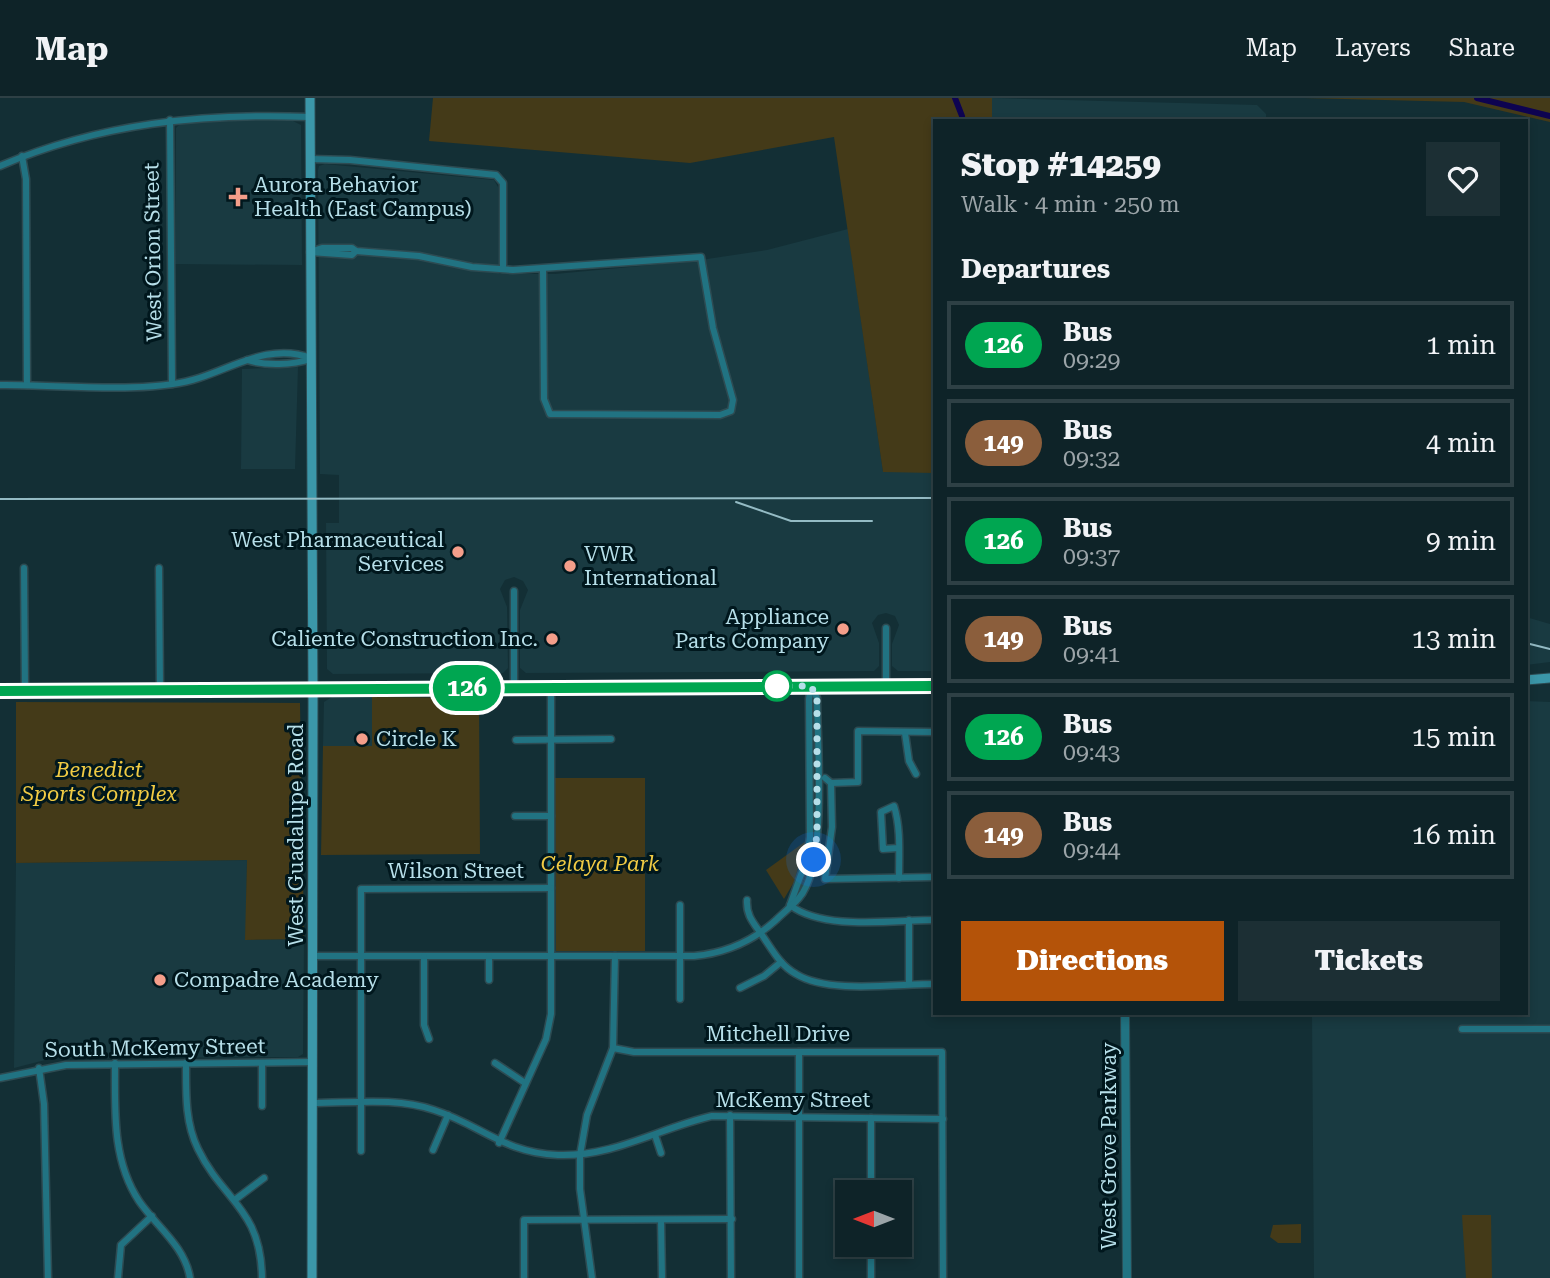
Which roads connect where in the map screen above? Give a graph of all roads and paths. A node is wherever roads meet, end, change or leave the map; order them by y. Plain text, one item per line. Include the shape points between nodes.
1 (310, 98) edge
2 (310, 117) junction
3 (170, 120) junction
4 (22, 156) junction
5 (310, 159) junction
6 (0, 166) edge
7 (310, 252) junction
8 (503, 270) junction
9 (543, 270) junction
10 (311, 358) junction
11 (172, 384) junction
12 (0, 385) edge
13 (27, 385) junction
14 (24, 568) dead end
15 (159, 568) dead end
16 (514, 591) dead end
17 (886, 628) dead end
18 (1550, 678) edge
19 (1528, 680) edge
20 (811, 686) junction
21 (886, 686) junction
22 (933, 686) edge
23 (313, 688) junction
24 (514, 688) junction
25 (551, 688) junction
26 (25, 690) junction
27 (160, 690) junction
28 (0, 691) edge
29 (933, 732) edge
30 (905, 733) junction
31 (611, 739) dead end
32 (516, 740) dead end
33 (551, 740) junction
34 (916, 774) dead end
35 (515, 816) dead end
36 (551, 816) junction
37 (898, 848) junction
38 (899, 877) junction
39 (933, 877) edge
40 (551, 888) junction
41 (747, 900) dead end
42 (680, 905) dead end
43 (790, 905) junction
44 (909, 920) junction
45 (933, 920) edge
46 (760, 933) junction
47 (313, 956) junction
48 (551, 956) junction
49 (615, 956) junction
50 (680, 956) junction
51 (424, 957) junction
52 (489, 957) junction
53 (361, 958) junction
54 (780, 962) junction
55 (489, 980) dead end
56 (909, 984) junction
57 (933, 984) edge
58 (740, 988) dead end
59 (680, 999) dead end
60 (1125, 1015) edge
61 (1462, 1028) dead end
62 (1550, 1029) edge
63 (429, 1039) dead end
64 (613, 1048) junction
65 (799, 1052) junction
66 (312, 1062) junction
67 (115, 1063) junction
68 (186, 1063) junction
69 (262, 1063) junction
70 (495, 1063) dead end
71 (39, 1068) junction
72 (0, 1078) edge
73 (525, 1083) junction
74 (312, 1103) junction
75 (361, 1103) junction
76 (262, 1106) dead end
77 (448, 1115) junction
78 (730, 1115) junction
79 (800, 1118) junction
80 (871, 1118) junction
81 (943, 1119) junction
82 (654, 1135) junction
83 (499, 1143) junction
84 (433, 1150) dead end
85 (361, 1151) dead end
86 (661, 1153) dead end
87 (580, 1155) junction
88 (264, 1178) dead end
89 (871, 1180) edge
90 (236, 1199) junction
91 (152, 1216) junction
92 (732, 1219) junction
93 (661, 1220) junction
94 (584, 1221) junction
95 (871, 1257) edge
96 (48, 1278) edge
97 (118, 1278) edge
98 (190, 1278) edge
99 (262, 1278) edge
100 (312, 1278) edge
101 (524, 1278) edge
102 (592, 1278) edge
103 (662, 1278) edge
104 (731, 1278) edge
105 (799, 1278) edge
106 (871, 1278) edge
107 (943, 1278) edge
108 (1127, 1278) edge

1 - 2 main road, West Guadalupe Road
2 - 3 street via 232,115
2 - 5 main road, West Guadalupe Road
3 - 4 street via 95,134
3 - 11 street, West Orion Street
4 - 6 street
4 - 13 street via 26,178
5 - 7 main road, West Guadalupe Road
5 - 8 street via 501,178
7 - 8 street via 352,248
7 - 10 main road, West Guadalupe Road
8 - 9 street
9 - 9 street via 546,412 720,415 732,411 701,257
10 - 11 street via 257,354
10 - 23 main road, West Guadalupe Road
11 - 13 street
12 - 13 street
14 - 26 street
15 - 27 street
16 - 24 street
17 - 21 street
18 - 19 main road
20 - 21 main road
20 - 25 main road
20 - 43 street via 817,698 816,847 805,886
21 - 22 main road
23 - 24 main road
23 - 27 main road
23 - 47 main road, West Guadalupe Road
24 - 25 main road
25 - 33 street
26 - 27 main road
26 - 28 main road
29 - 30 street
30 - 34 street
30 - 38 street via 858,731 858,782 828,780 831,827 825,879
31 - 33 street
32 - 33 street
33 - 36 street
35 - 36 street
36 - 40 street
37 - 37 street via 883,849 881,812 894,806
37 - 38 street
38 - 39 street
40 - 48 street
40 - 53 street, Wilson Street via 361,889
41 - 46 street via 746,914
42 - 50 street
43 - 44 street via 819,919
43 - 46 street
44 - 45 street
44 - 56 street
46 - 50 street via 720,952
46 - 54 street
47 - 53 street
47 - 66 main road, West Guadalupe Road
48 - 49 street
48 - 52 street
48 - 73 street via 546,1039
49 - 50 street
49 - 64 street
50 - 59 street
51 - 52 street
51 - 53 street
51 - 63 street via 424,1025
52 - 55 street
53 - 75 street
54 - 56 street via 821,984
54 - 58 street
56 - 57 street
60 - 108 street, West Grove Parkway
61 - 62 street
64 - 65 street, Mitchell Drive via 634,1052
64 - 87 street via 587,1115
65 - 79 street
65 - 81 street, Mitchell Drive via 943,1052
66 - 69 street, South McKemy Street
66 - 74 main road, West Guadalupe Road
67 - 68 street, South McKemy Street
67 - 71 street, South McKemy Street
67 - 91 street via 119,1152 129,1182
68 - 69 street, South McKemy Street
68 - 90 street via 189,1123 198,1149
69 - 76 street
70 - 73 street
71 - 72 street, South McKemy Street
71 - 96 street
73 - 83 street
74 - 75 street, McKemy Street
74 - 100 main road, West Guadalupe Road
75 - 77 street, McKemy Street via 397,1103
75 - 85 street
77 - 83 street, McKemy Street
77 - 84 street
78 - 79 street, McKemy Street
78 - 82 street, McKemy Street via 690,1121
78 - 92 street
79 - 80 street, McKemy Street
79 - 105 street
80 - 81 street, McKemy Street
80 - 89 street
81 - 107 street
82 - 86 street
82 - 87 street, McKemy Street via 607,1152
83 - 87 street, McKemy Street via 531,1153
87 - 94 street
88 - 90 street
90 - 99 street via 255,1235
91 - 97 street via 121,1245
91 - 98 street via 182,1256
92 - 93 street
92 - 104 street
93 - 94 street
93 - 103 street
94 - 101 street via 524,1220
94 - 102 street
95 - 106 street

